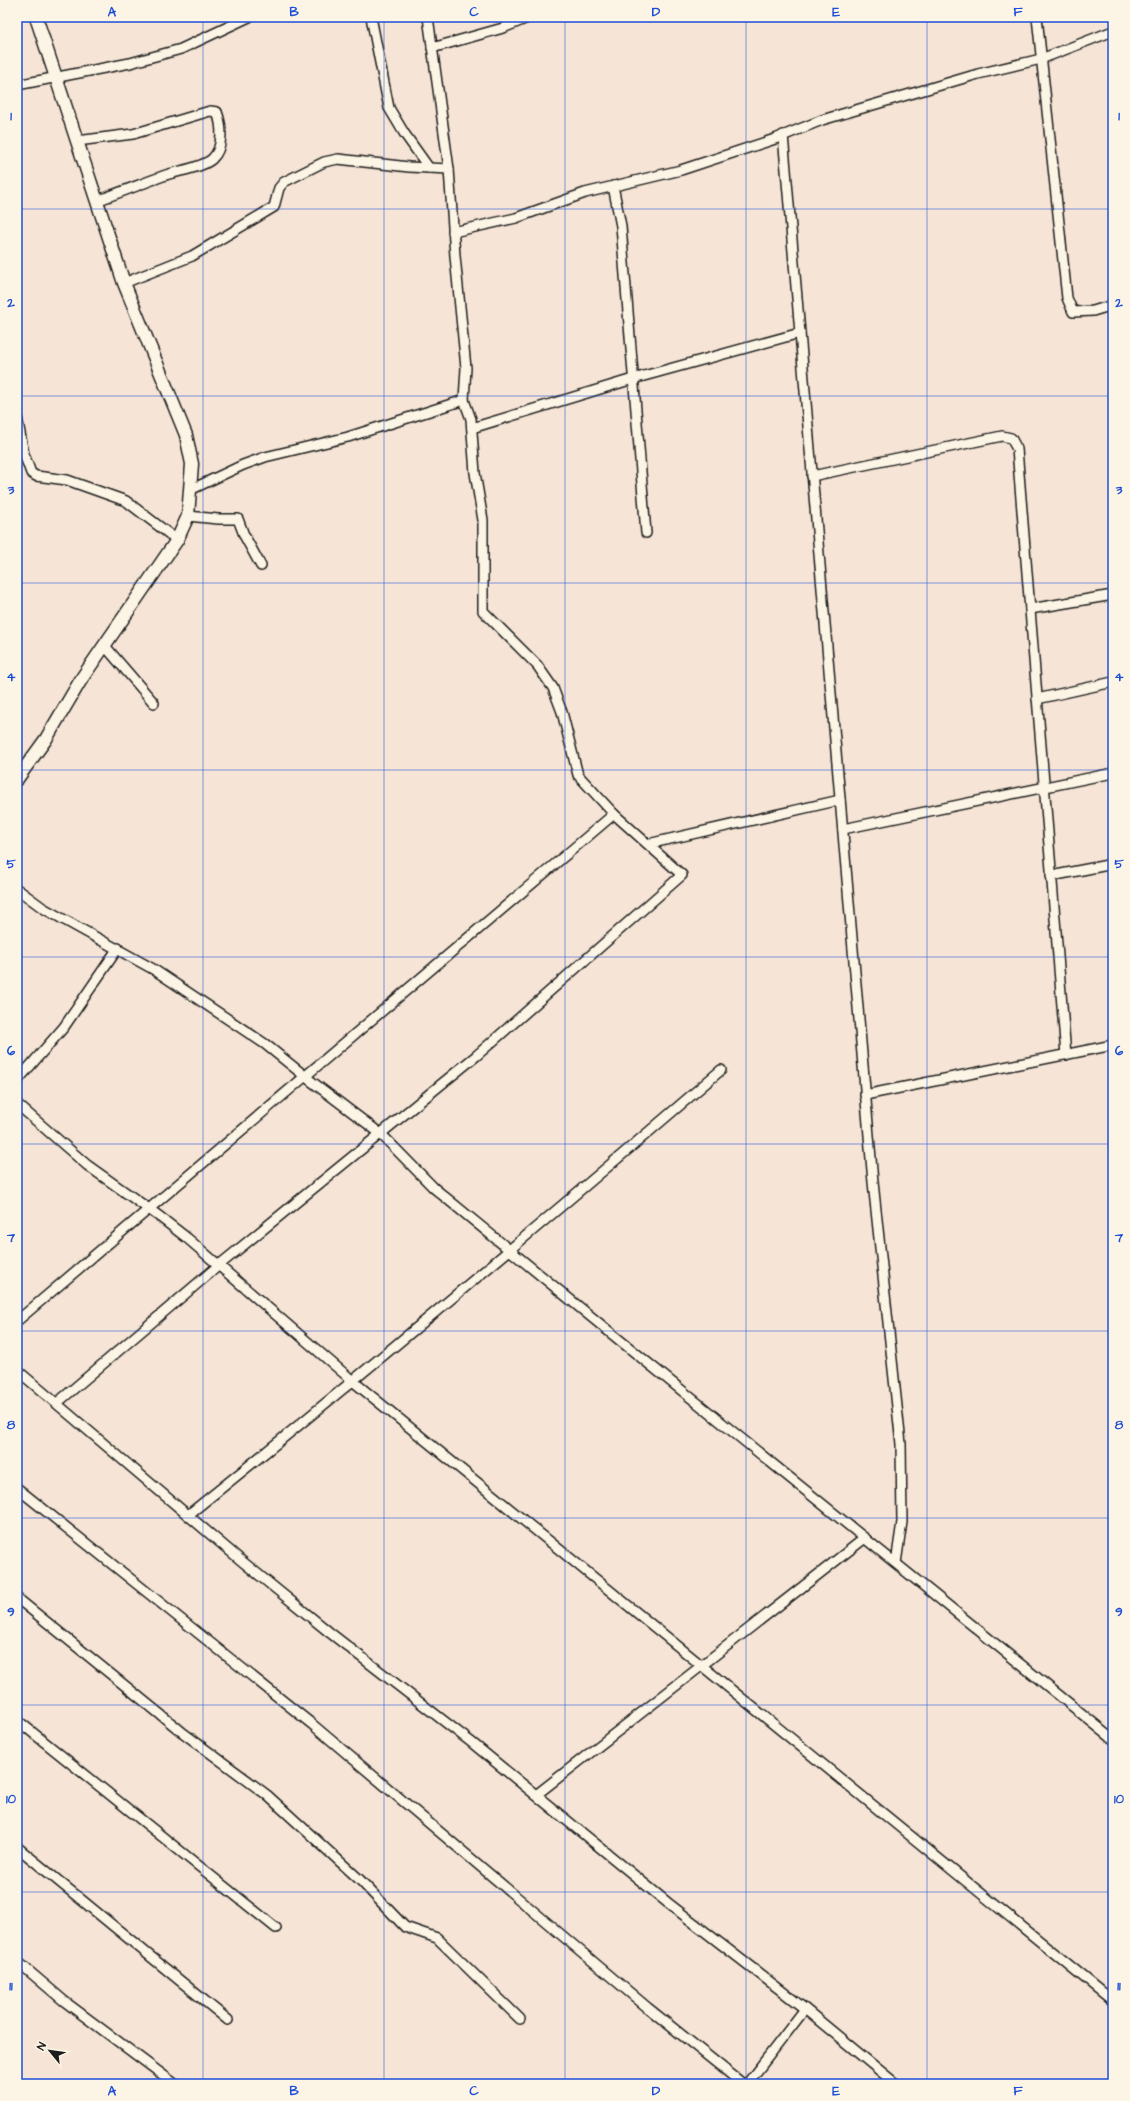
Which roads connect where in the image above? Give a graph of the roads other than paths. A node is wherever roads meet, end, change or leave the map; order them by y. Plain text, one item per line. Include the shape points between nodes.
1 (36, 17) edge
2 (249, 17) edge
3 (371, 17) edge
4 (428, 17) edge
5 (530, 17) edge
6 (1037, 17) edge
7 (1113, 31) edge
8 (432, 48) junction
9 (1041, 59) junction
10 (56, 78) junction
11 (17, 85) edge
12 (783, 135) junction
13 (77, 141) junction
14 (429, 168) junction
15 (449, 169) junction
16 (613, 186) junction
17 (96, 202) junction
18 (454, 232) junction
19 (124, 283) junction
20 (1113, 305) edge
21 (800, 333) junction
22 (633, 379) junction
23 (464, 400) junction
24 (17, 416) edge
25 (472, 428) junction
26 (812, 476) junction
27 (190, 490) junction
28 (188, 516) junction
29 (646, 533) dead end
30 (177, 540) junction
31 (261, 566) dead end
32 (1113, 595) edge
33 (1030, 609) junction
34 (105, 646) junction
35 (1113, 682) edge
36 (1037, 699) junction
37 (154, 703) dead end
38 (1113, 773) edge
39 (17, 779) edge
40 (1044, 787) junction
41 (840, 800) junction
42 (614, 814) junction
43 (842, 829) junction
44 (648, 844) junction
45 (1113, 864) edge
46 (1051, 876) junction
47 (17, 889) edge
48 (118, 948) junction
49 (1113, 1045) edge
50 (1066, 1055) junction
51 (721, 1070) dead end
52 (305, 1077) junction
53 (17, 1081) edge
54 (865, 1095) junction
55 (17, 1104) edge
56 (381, 1134) junction
57 (149, 1209) junction
58 (511, 1251) junction
59 (218, 1266) junction
60 (17, 1321) edge
61 (17, 1370) edge
62 (354, 1382) junction
63 (57, 1403) junction
64 (17, 1488) edge
65 (188, 1515) junction
66 (865, 1538) junction
67 (896, 1563) junction
68 (17, 1598) edge
69 (703, 1665) junction
70 (17, 1720) edge
71 (1113, 1739) edge
72 (536, 1795) junction
73 (17, 1847) edge
74 (276, 1928) dead end
75 (17, 1961) edge
76 (1113, 2000) edge
77 (805, 2008) junction
78 (520, 2019) dead end
79 (228, 2020) dead end
80 (175, 2084) edge
81 (743, 2084) edge
82 (746, 2084) edge
83 (896, 2084) edge

1 - 10 street
2 - 10 street via 181,50
3 - 14 street via 390,108
4 - 8 street
5 - 8 street via 503,28
6 - 9 street
7 - 9 street
8 - 15 street
9 - 12 street via 978,74 822,120
9 - 20 street via 1067,298 1073,312 1093,311
10 - 11 street
10 - 13 street
12 - 16 street via 681,170
12 - 21 street
13 - 17 street
13 - 17 street via 133,134 210,111 217,112 221,122 219,146 212,159
14 - 15 street
14 - 19 street via 338,158 324,162 284,182 279,188 274,207 192,256
15 - 18 street
16 - 18 street via 585,193 516,218
16 - 22 street via 621,226
17 - 19 street
18 - 23 street via 466,368
19 - 27 street via 186,434 192,464
21 - 22 street
21 - 26 street
22 - 25 street
22 - 29 street
23 - 25 street
23 - 27 street via 348,437 265,457
24 - 30 street via 24,454 31,473 67,480 126,501
25 - 42 street via 482,520 483,611 537,665 553,688 562,712 578,775
26 - 33 street via 1002,436 1011,438 1017,449
26 - 41 street
27 - 28 street
28 - 30 street
28 - 31 street via 238,519
30 - 34 street
32 - 33 street
33 - 36 street
34 - 37 street
34 - 39 street via 82,678 46,739
35 - 36 street
36 - 40 street
38 - 40 street
40 - 43 street
40 - 46 street
41 - 43 street
41 - 44 street
42 - 44 street
42 - 52 street
43 - 54 street
44 - 56 street via 682,875 476,1056
45 - 46 street
46 - 50 street
47 - 48 street via 43,908
48 - 52 street via 265,1044
48 - 53 street via 64,1027
49 - 50 street
50 - 54 street
51 - 58 street
52 - 56 street
52 - 57 street
54 - 67 street via 901,1444 902,1522
55 - 57 street via 87,1165
56 - 58 street via 434,1188
56 - 59 street
57 - 59 street
57 - 60 street
58 - 62 street
58 - 66 street
59 - 62 street
59 - 63 street
61 - 63 street
62 - 65 street
62 - 69 street
63 - 65 street
64 - 81 street via 313,1725 648,2008
65 - 72 street via 330,1632
66 - 67 street
66 - 69 street
67 - 71 street
68 - 78 street via 182,1732 267,1795 360,1880 405,1927 437,1938
69 - 72 street
69 - 76 street
70 - 74 street
72 - 77 street via 668,1903
73 - 79 street
75 - 80 street via 64,2001
77 - 82 street
77 - 83 street

